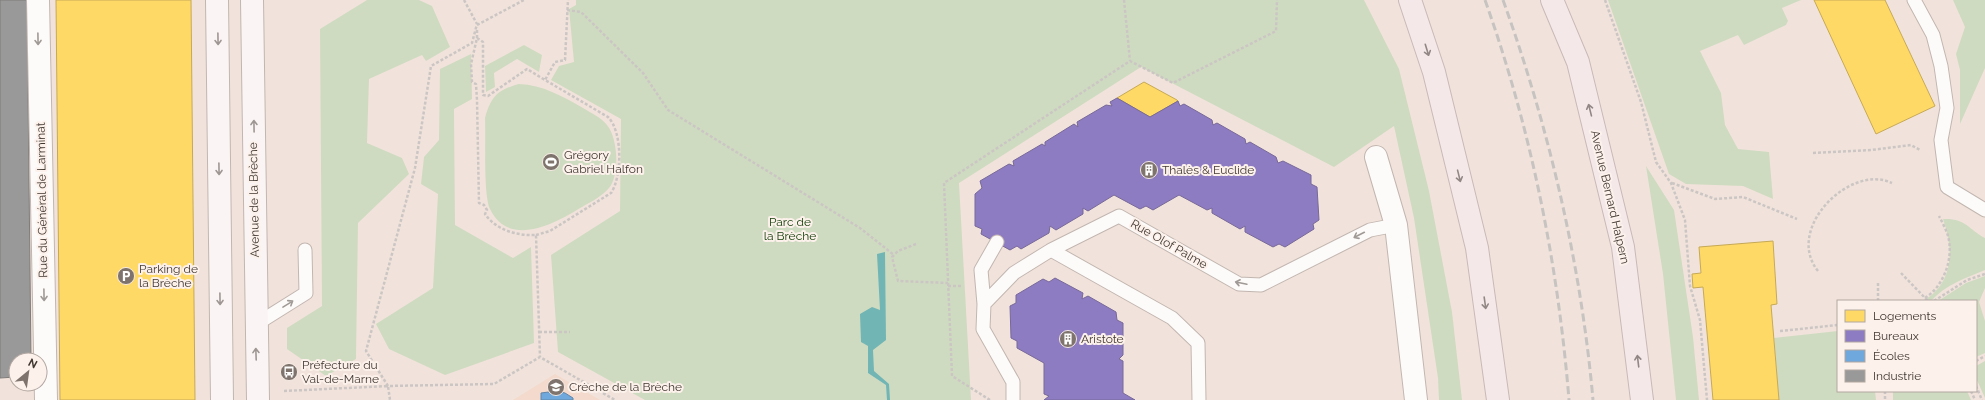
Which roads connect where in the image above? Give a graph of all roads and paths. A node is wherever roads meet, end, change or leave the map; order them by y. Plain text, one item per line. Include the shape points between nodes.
1 (38, 0) edge
2 (217, 0) edge
3 (252, 0) edge
4 (464, 0) edge
5 (524, 0) edge
6 (568, 0) edge
7 (1124, 0) edge
8 (1277, 0) edge
9 (1406, 0) edge
10 (1552, 0) edge
11 (1568, 0) edge
12 (1605, 0) edge
13 (1914, 0) edge
14 (567, 10) junction
15 (1414, 10) edge
16 (476, 24) junction
17 (477, 38) junction
18 (1130, 61) junction
19 (1578, 62) junction
20 (545, 80) junction
21 (1813, 153) dead end
22 (1376, 157) dead end
23 (1944, 166) junction
24 (1671, 183) junction
25 (1892, 183) dead end
26 (1985, 210) edge
27 (1939, 216) dead end
28 (1797, 219) dead end
29 (1396, 225) junction
30 (536, 235) junction
31 (997, 242) dead end
32 (916, 244) dead end
33 (305, 250) dead end
34 (1051, 250) junction
35 (894, 255) junction
36 (1818, 271) dead end
37 (1901, 273) dead end
38 (1985, 274) edge
39 (948, 283) junction
40 (1878, 283) dead end
41 (1925, 298) joint
42 (1878, 300) edge
43 (1936, 300) edge
44 (984, 304) junction
45 (255, 325) junction
46 (1837, 325) edge
47 (1780, 331) dead end
48 (539, 332) junction
49 (570, 332) dead end
50 (540, 357) junction
51 (388, 386) junction
52 (1977, 388) edge
53 (258, 396) edge
54 (46, 400) edge
55 (222, 400) edge
56 (390, 400) edge
57 (615, 400) edge
58 (990, 400) edge
59 (1013, 400) edge
60 (1199, 400) edge
61 (1416, 400) edge
62 (1498, 400) edge
63 (1642, 400) edge
64 (1707, 400) edge
65 (1982, 400) edge

1 -> 54 street, Rue du Général de Larminat
2 -> 55 street
45 -> 3 street, Avenue de la Brèche
4 - 16 path
5 - 16 path
6 - 14 path
7 - 18 path
8 - 18 path via 1276,31 1173,83
9 - 15 highway
10 - 19 highway, Avenue Bernard Halpern
11 - 19 highway
12 - 24 path via 1641,102 1656,162
13 - 23 lane via 1932,35 1941,66 1947,108 1941,140
14 - 20 path via 565,60 555,62
14 - 35 path via 581,12 643,73 668,110 860,228
15 -> 62 highway via 1434,72 1477,248
16 - 17 path
16 - 51 path via 472,43 431,66 415,168 366,350
17 - 20 path via 483,42 483,95 488,96 527,69
17 - 30 path via 471,64 472,82 476,84 478,203 484,205 487,210 485,214 490,222 511,233 522,236
18 - 39 path via 944,183
63 -> 19 highway, Avenue Bernard Halpern via 1623,247
20 - 30 path via 614,123 619,146 617,185 611,193 550,231
21 - 23 path via 1910,146
22 - 29 street
23 - 26 lane via 1947,187
24 - 28 path via 1715,199 1743,197
24 - 64 path via 1685,220 1690,286 1700,320
25 - 36 path via 1886,180 1860,183 1838,193 1830,200 1814,222 1808,243
27 - 41 path via 1948,237 1945,275
29 -> 34 lane, Rue Olof Palme via 1370,230 1261,285 1239,284 1119,216
29 - 61 street
30 - 48 path
31 - 44 lane via 982,270
32 - 35 path
45 -> 33 lane via 306,293
34 - 44 lane, Rue Olof Palme via 1014,273
34 - 60 lane via 1172,318 1198,343
35 - 39 path via 892,257 898,281
37 - 41 path
38 - 43 path via 1967,280
39 - 58 path via 952,376
40 - 42 path
44 - 59 lane via 982,330 1013,382
53 -> 45 street, Avenue de la Brèche
46 - 47 path
48 - 49 path
48 - 50 path
50 - 51 path via 494,384
50 - 57 path
51 - 53 path
51 - 56 path
52 - 65 path

